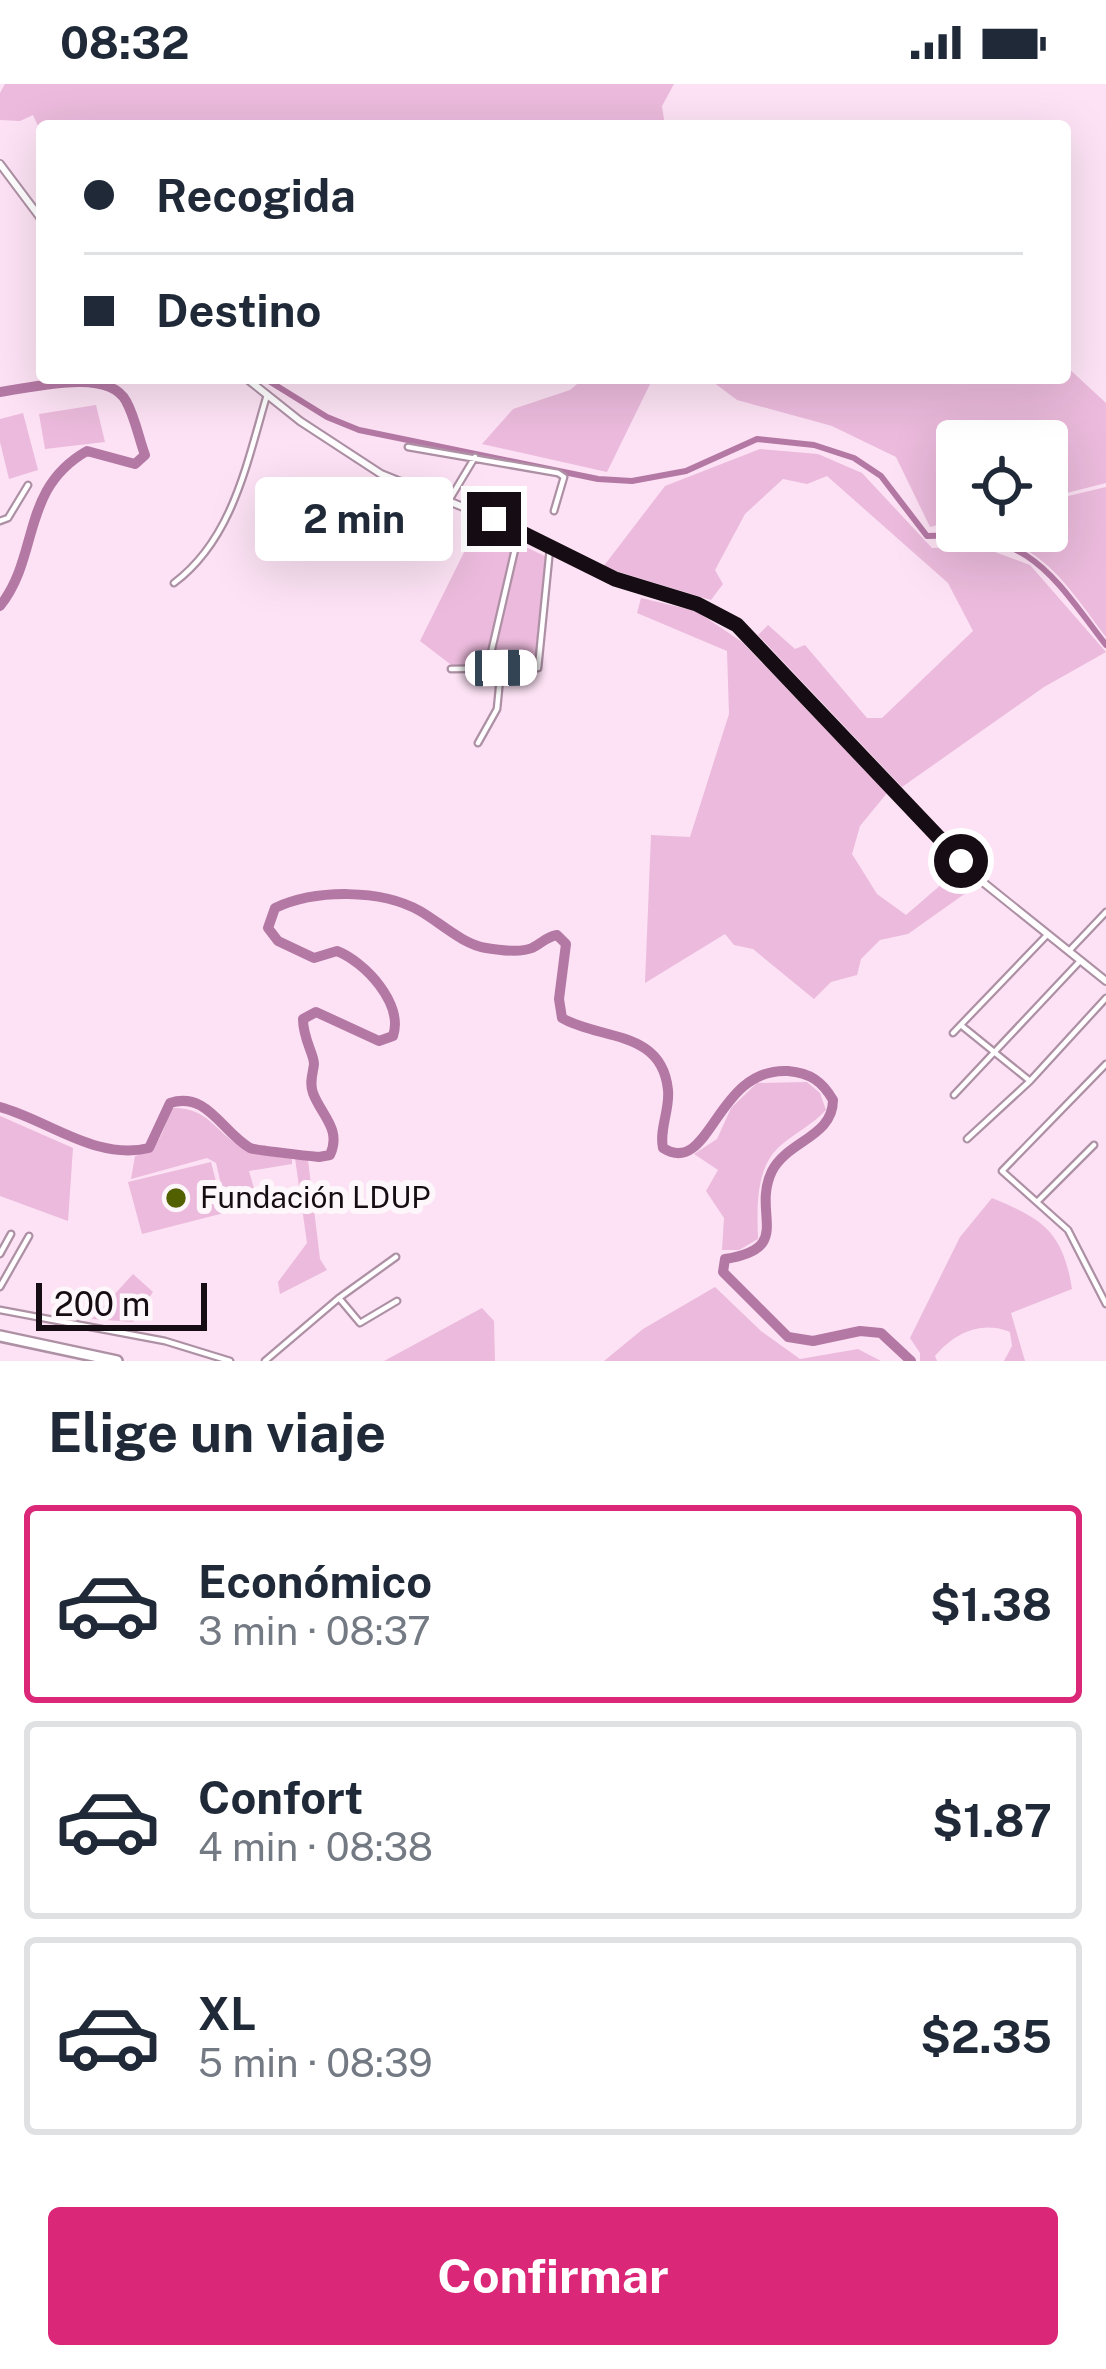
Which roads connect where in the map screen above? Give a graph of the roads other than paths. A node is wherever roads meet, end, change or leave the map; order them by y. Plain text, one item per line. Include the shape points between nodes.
1 (0, 164) edge
2 (36, 212) edge
3 (253, 384) edge
4 (267, 395) junction
5 (408, 447) dead end
6 (476, 457) junction
7 (28, 485) dead end
8 (448, 502) junction
9 (554, 511) dead end
10 (0, 521) edge
11 (519, 532) junction
12 (550, 548) junction
13 (175, 583) dead end
14 (488, 667) junction
15 (501, 668) junction
16 (451, 669) dead end
17 (478, 742) dead end
18 (1106, 912) edge
19 (1047, 935) junction
20 (1068, 953) junction
21 (1080, 961) junction
22 (1106, 981) edge
23 (1106, 998) edge
24 (962, 1025) junction
25 (952, 1034) dead end
26 (994, 1051) junction
27 (1106, 1064) edge
28 (1030, 1081) junction
29 (954, 1095) dead end
30 (967, 1139) dead end
31 (1094, 1145) dead end
32 (1036, 1202) junction
33 (10, 1234) dead end
34 (29, 1236) dead end
35 (0, 1254) edge
36 (396, 1257) dead end
37 (0, 1287) edge
38 (339, 1298) junction
39 (397, 1301) dead end
40 (1106, 1304) edge
41 (0, 1310) edge
42 (0, 1336) edge
43 (117, 1361) edge
44 (230, 1361) edge
45 (265, 1361) edge

1 - 2 street
3 - 4 street
4 - 8 street via 353,458
4 - 13 street via 221,529
5 - 6 street
6 - 8 street
6 - 9 street via 564,477
7 - 10 street
8 - 11 street
11 - 12 street
11 - 14 street
12 - 15 street via 538,668
12 - 19 street via 737,625 973,874
14 - 15 street
14 - 16 street
15 - 17 street via 497,709
18 - 20 street
19 - 20 street
19 - 24 street
20 - 21 street
21 - 22 street
21 - 26 street
23 - 28 street
24 - 25 street
24 - 26 street
26 - 28 street
26 - 29 street
27 - 32 street via 1002,1171
28 - 30 street
31 - 32 street
32 - 40 street via 1068,1230
33 - 35 street
34 - 37 street
36 - 38 street
38 - 39 street via 361,1323
38 - 45 street
41 - 44 street
42 - 43 main road

